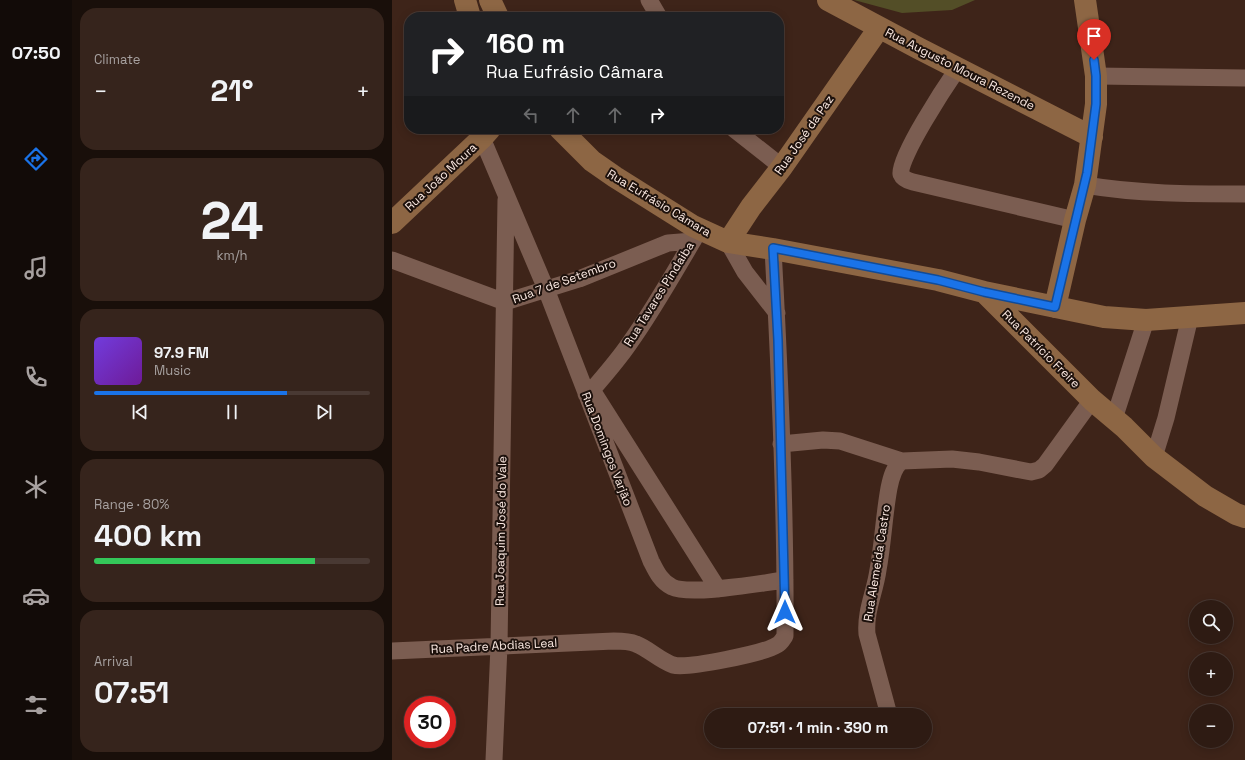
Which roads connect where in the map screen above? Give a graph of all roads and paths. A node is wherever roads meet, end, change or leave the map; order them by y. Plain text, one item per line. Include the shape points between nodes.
1 (465, 0) edge
2 (490, 0) edge
3 (649, 0) edge
4 (828, 0) edge
5 (1086, 0) edge
6 (469, 12) edge
7 (496, 12) edge
8 (656, 12) edge
9 (879, 28) junction
10 (958, 68) junction
11 (1096, 76) junction
12 (1245, 78) edge
13 (486, 134) edge
14 (565, 134) edge
15 (740, 134) edge
16 (1092, 137) junction
17 (782, 167) junction
18 (1085, 185) junction
19 (506, 192) junction
20 (1245, 194) edge
21 (1075, 220) junction
22 (392, 223) edge
23 (696, 235) junction
24 (728, 242) junction
25 (773, 248) junction
26 (392, 260) edge
27 (546, 289) junction
28 (984, 292) junction
29 (505, 302) junction
30 (1055, 307) junction
31 (777, 313) junction
32 (1245, 313) edge
33 (1190, 317) junction
34 (1146, 320) junction
35 (589, 392) junction
36 (1092, 400) junction
37 (1114, 419) junction
38 (781, 444) junction
39 (1154, 456) junction
40 (902, 460) junction
41 (1245, 517) edge
42 (785, 580) junction
43 (718, 589) junction
44 (499, 646) junction
45 (392, 651) edge
46 (887, 708) edge
47 (494, 760) edge

1 - 6 street
2 - 7 street
3 - 8 street
4 - 9 street, Rua Augusto Moura Rezende
5 - 11 street
9 - 10 street, Rua Augusto Moura Rezende
9 - 17 street, Rua José da Paz
10 - 16 street, Rua Augusto Moura Rezende
10 - 21 street via 931,108 902,165 902,176 913,182
11 - 12 street
11 - 16 street
13 - 19 street
13 - 22 street, Rua João Moura
14 - 23 street, Rua Eufrásio Câmara via 592,161
15 - 17 street
16 - 18 street
17 - 24 street, Rua José da Paz
18 - 20 street via 1179,194
18 - 21 street
19 - 27 street
19 - 29 street, Rua Joaquim José do Vale
21 - 30 street
23 - 24 street, Rua Eufrásio Câmara
23 - 27 street, Rua 7 de Setembro
23 - 35 street, Rua Tavares Pindaiba via 628,346
24 - 25 street, Rua Eufrásio Câmara
24 - 31 street via 744,272
25 - 28 street, Rua Eufrásio Câmara via 938,280
25 - 31 street
26 - 29 street, Rua 7 de Setembro
27 - 29 street, Rua 7 de Setembro
27 - 35 street, Rua Domingos Varjão
28 - 30 street, Rua Patrício Freire
28 - 36 street, Rua Patrício Freire
29 - 44 street, Rua Joaquim José do Vale
30 - 34 street, Rua Patrício Freire via 1104,317
31 - 38 street
32 - 33 street, Rua Patrício Freire
33 - 34 street, Rua Patrício Freire
33 - 39 street via 1166,418
34 - 37 street
35 - 43 street, Rua Domingos Varjão
35 - 43 street, Rua Domingos Varjão via 648,554 658,573 670,587 688,591
36 - 37 street, Rua Patrício Freire
36 - 40 street via 1046,465 1036,472 952,459
37 - 39 street, Rua Patrício Freire
38 - 40 street via 840,441
38 - 42 street
39 - 41 street, Rua Patrício Freire via 1205,496
40 - 46 street, Rua Alemeida Castro via 894,469 889,487 878,571 866,625
42 - 43 street, Rua Domingos Varjão
42 - 44 street, Rua Padre Abdias Leal via 785,636 777,646 763,650 679,666 636,644 614,641
44 - 45 street, Rua Padre Abdias Leal
44 - 47 street, Rua Joaquim José do Vale

